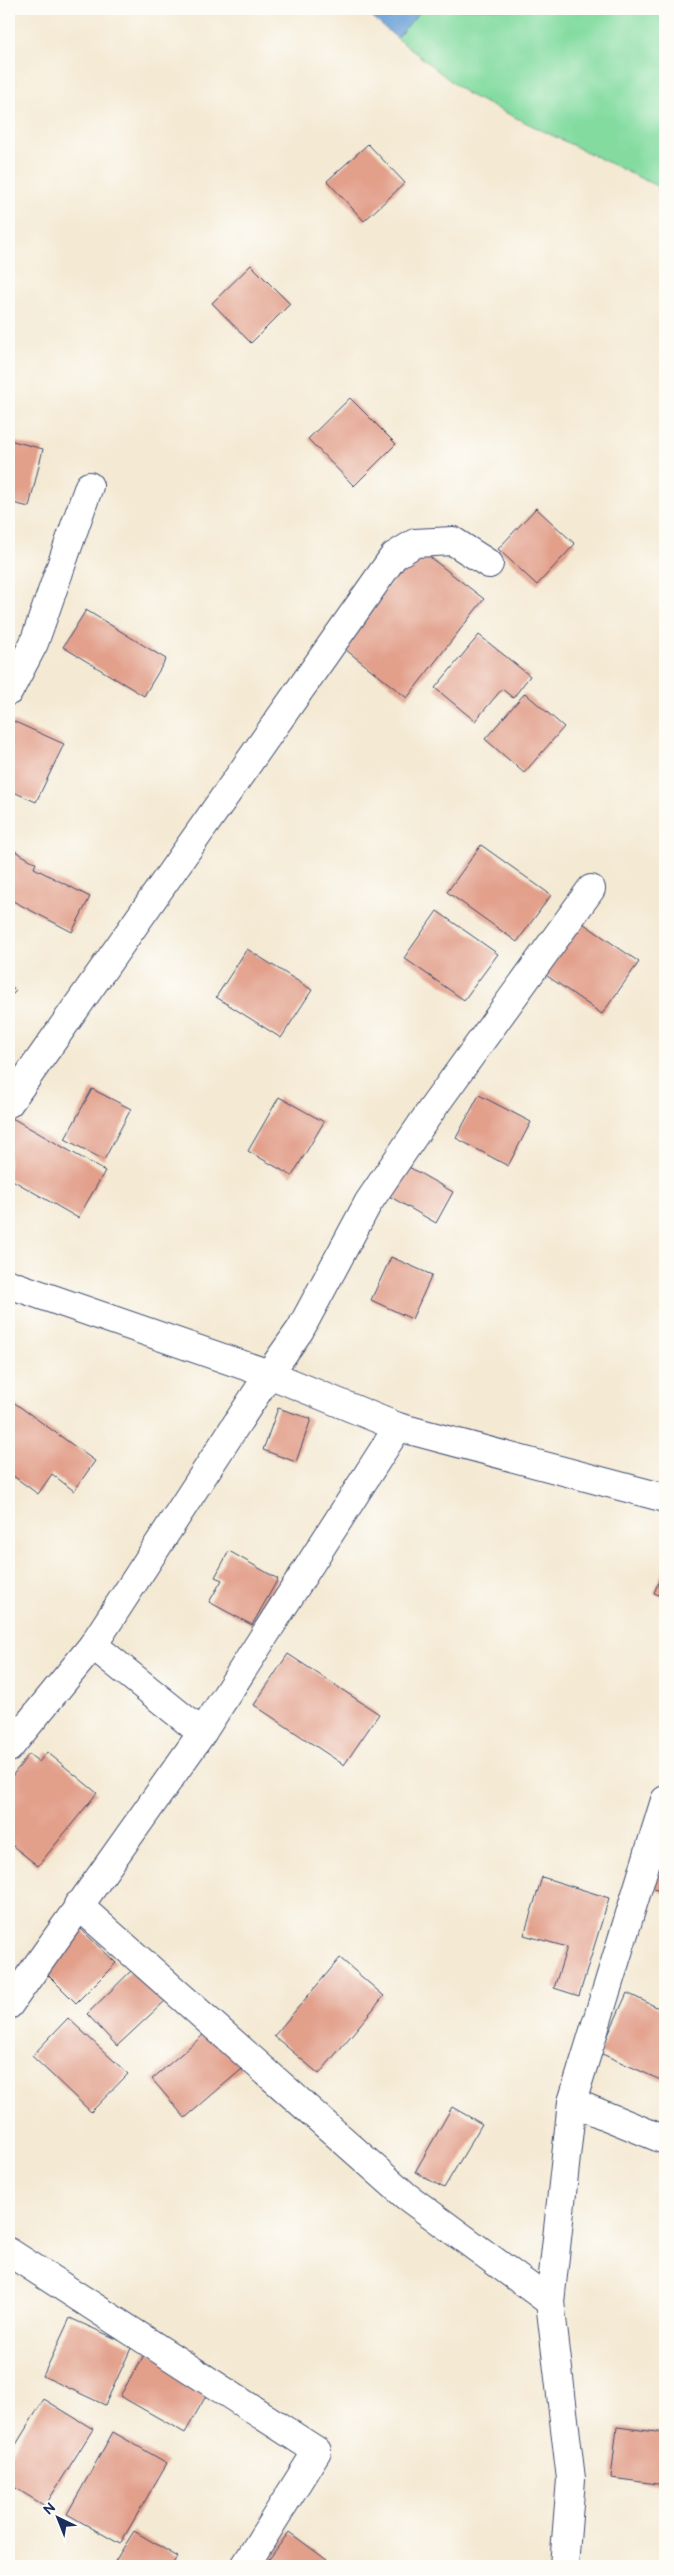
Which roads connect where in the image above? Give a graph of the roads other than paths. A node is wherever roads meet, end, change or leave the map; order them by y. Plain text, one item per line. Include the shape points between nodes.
1 (89, 486) dead end
2 (489, 564) dead end
3 (9, 691) edge
4 (591, 889) dead end
5 (9, 1103) edge
6 (9, 1284) edge
7 (269, 1374) junction
8 (398, 1427) junction
9 (665, 1498) edge
10 (93, 1646) junction
11 (18, 1719) edge
12 (202, 1733) junction
13 (9, 1748) edge
14 (665, 1800) edge
15 (78, 1905) junction
16 (9, 2005) edge
17 (572, 2102) junction
18 (665, 2140) edge
19 (9, 2252) edge
20 (550, 2302) junction
21 (246, 2566) edge
22 (564, 2566) edge

1 - 3 street via 34,643
2 - 5 street via 453,541 415,543 394,556
4 - 7 street via 432,1109 368,1204 309,1315
6 - 7 street
7 - 8 street
7 - 10 street
8 - 9 street
8 - 12 street
10 - 11 street
10 - 12 street
11 - 13 street
12 - 15 street
14 - 17 street
15 - 16 street
15 - 20 street via 406,2196
17 - 18 street
17 - 20 street
19 - 21 street via 317,2451
20 - 22 street via 571,2480

